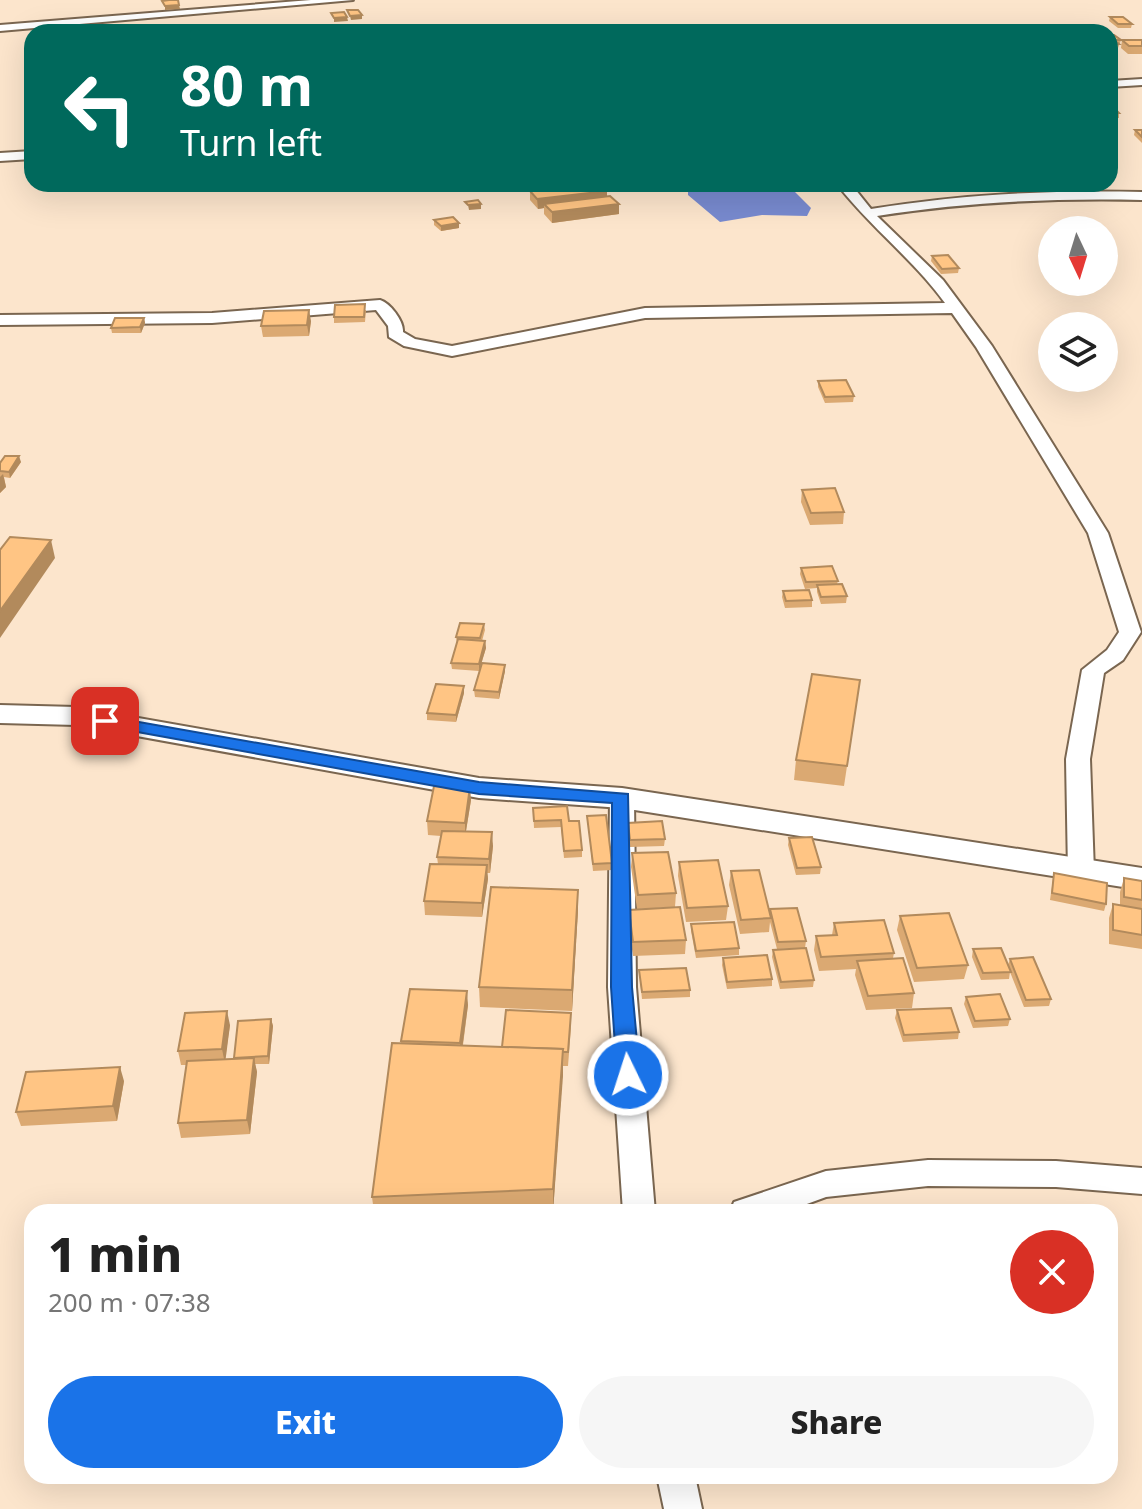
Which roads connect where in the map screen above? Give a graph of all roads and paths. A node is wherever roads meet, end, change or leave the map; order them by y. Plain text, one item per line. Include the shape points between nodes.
1 (348, 0) edge
2 (50, 24) edge
3 (24, 26) edge
4 (0, 28) edge
5 (1142, 82) edge
6 (1118, 84) edge
7 (24, 156) edge
8 (0, 157) edge
9 (851, 192) edge
10 (1142, 196) edge
11 (869, 213) junction
12 (955, 308) junction
13 (0, 320) edge
14 (0, 714) edge
15 (622, 798) junction
16 (1081, 872) junction
17 (1142, 879) edge
18 (1142, 1181) edge
19 (638, 1204) edge
20 (769, 1204) edge
21 (678, 1484) edge
22 (683, 1509) edge

1 - 2 street
3 - 4 street
5 - 6 street
7 - 8 street
9 - 11 street
10 - 11 street via 1036,194
11 - 12 street via 938,283
12 - 13 street via 661,312 452,351 410,343 395,334 396,326 380,305 212,318
12 - 16 street via 984,346 1098,533 1130,632 1115,655 1093,670 1078,759
14 - 15 street via 76,716 479,788
15 - 16 street
15 - 19 street via 622,987
16 - 17 street
18 - 20 street via 928,1173 826,1184
21 - 22 street

